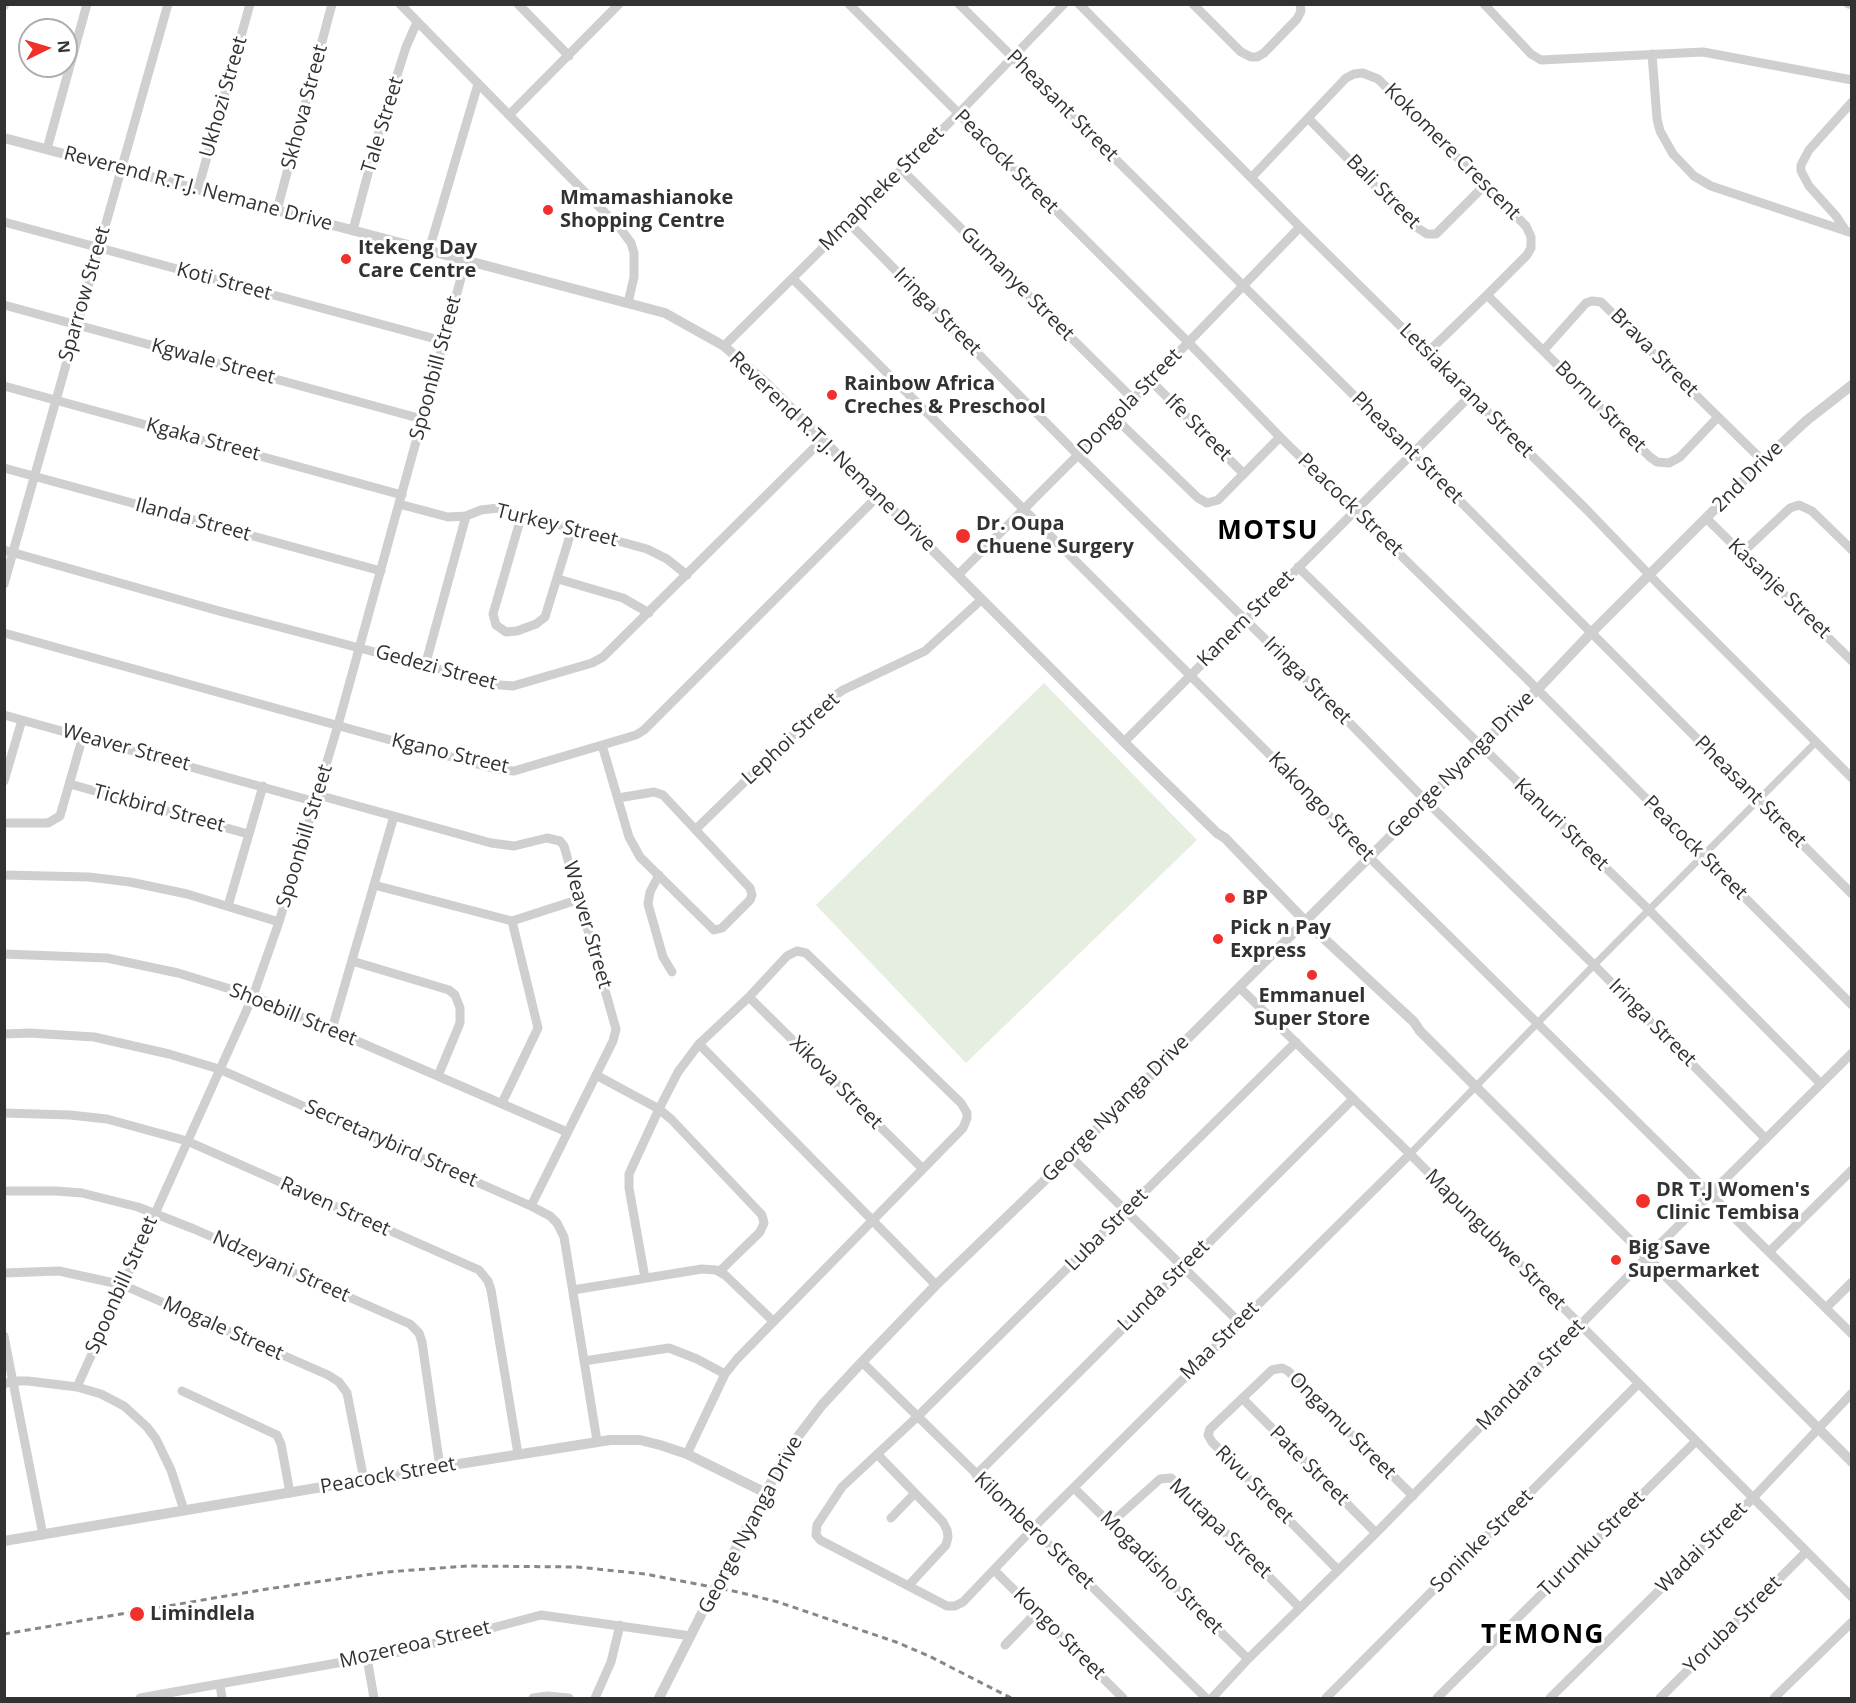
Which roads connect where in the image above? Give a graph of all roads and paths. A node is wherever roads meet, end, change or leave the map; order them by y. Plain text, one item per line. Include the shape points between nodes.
1 (87, 4) edge
2 (168, 4) edge
3 (250, 4) edge
4 (332, 4) edge
5 (400, 4) edge
6 (518, 4) edge
7 (620, 4) edge
8 (849, 4) edge
9 (960, 4) edge
10 (1064, 4) edge
11 (1079, 4) edge
12 (1193, 4) edge
13 (1300, 4) edge
14 (1484, 4) edge
15 (417, 22) junction
16 (1652, 54) junction
17 (569, 56) junction
18 (1013, 57) junction
19 (1851, 80) edge
20 (478, 84) junction
21 (1851, 102) edge
22 (958, 114) junction
23 (509, 115) junction
24 (1309, 119) junction
25 (4, 138) edge
26 (47, 149) junction
27 (120, 169) junction
28 (901, 169) junction
29 (1252, 177) junction
30 (1485, 185) junction
31 (198, 189) junction
32 (278, 210) junction
33 (4, 222) edge
34 (848, 222) junction
35 (1300, 227) junction
36 (352, 230) junction
37 (1849, 232) edge
38 (98, 248) junction
39 (429, 250) junction
40 (466, 260) junction
41 (793, 279) junction
42 (1243, 287) junction
43 (1487, 295) junction
44 (628, 303) junction
45 (4, 305) edge
46 (76, 325) junction
47 (443, 341) junction
48 (1188, 342) junction
49 (723, 346) junction
50 (1542, 351) junction
51 (1428, 352) junction
52 (1151, 381) junction
53 (4, 386) edge
54 (1850, 389) edge
55 (1471, 395) junction
56 (1133, 399) junction
57 (56, 400) junction
58 (1718, 417) junction
59 (1115, 418) junction
60 (423, 419) junction
61 (1280, 437) junction
62 (822, 440) junction
63 (1413, 454) junction
64 (1078, 455) junction
65 (1763, 461) junction
66 (4, 468) edge
67 (1244, 474) junction
68 (35, 476) junction
69 (879, 495) junction
70 (400, 499) junction
71 (1023, 509) junction
72 (1354, 510) junction
73 (522, 514) junction
74 (466, 516) junction
75 (1706, 518) junction
76 (573, 529) junction
77 (1851, 550) edge
78 (9, 551) edge
79 (1743, 553) junction
80 (1298, 567) junction
81 (381, 572) junction
82 (687, 575) junction
83 (1649, 575) junction
84 (958, 576) junction
85 (558, 579) junction
86 (4, 584) edge
87 (981, 600) junction
88 (649, 613) junction
89 (1245, 620) junction
90 (4, 633) edge
91 (1591, 633) junction
92 (360, 648) junction
93 (1851, 661) edge
94 (424, 666) junction
95 (1189, 675) junction
96 (1537, 690) junction
97 (4, 715) edge
98 (22, 720) junction
99 (338, 725) junction
100 (83, 736) junction
101 (1124, 742) junction
102 (1816, 742) junction
103 (602, 745) junction
104 (1480, 746) junction
105 (1851, 778) edge
106 (4, 781) edge
107 (70, 784) junction
108 (263, 786) junction
109 (317, 798) junction
110 (618, 798) junction
111 (1425, 800) junction
112 (1758, 800) junction
113 (394, 816) junction
114 (4, 824) edge
115 (696, 830) junction
116 (248, 834) junction
117 (1702, 856) junction
118 (1369, 857) junction
119 (4, 875) edge
120 (659, 875) junction
121 (374, 885) junction
122 (1851, 894) edge
123 (580, 899) junction
124 (228, 906) junction
125 (1648, 910) junction
126 (512, 921) junction
127 (279, 922) junction
128 (1302, 922) junction
129 (4, 954) edge
130 (352, 961) junction
131 (1594, 965) junction
132 (672, 972) dead end
133 (1239, 987) junction
134 (253, 996) junction
135 (749, 997) junction
136 (1851, 1005) edge
137 (1538, 1024) junction
138 (332, 1029) junction
139 (4, 1034) edge
140 (1296, 1042) junction
141 (699, 1044) junction
142 (1851, 1053) edge
143 (219, 1069) junction
144 (438, 1076) junction
145 (596, 1076) junction
146 (1821, 1084) junction
147 (1475, 1086) junction
148 (1353, 1099) junction
149 (502, 1103) junction
150 (659, 1109) junction
151 (4, 1113) edge
152 (567, 1132) junction
153 (1766, 1139) junction
154 (187, 1141) junction
155 (1410, 1154) junction
156 (1070, 1156) junction
157 (923, 1169) junction
158 (1851, 1170) edge
159 (4, 1191) edge
160 (1712, 1194) junction
161 (531, 1206) junction
162 (1126, 1211) junction
163 (155, 1213) junction
164 (872, 1221) junction
165 (1770, 1251) junction
166 (1647, 1257) junction
167 (1183, 1267) junction
168 (720, 1271) junction
169 (4, 1273) edge
170 (645, 1278) junction
171 (1851, 1282) edge
172 (123, 1285) junction
173 (936, 1285) junction
174 (573, 1290) junction
175 (1826, 1308) junction
176 (773, 1321) junction
177 (1239, 1322) junction
178 (1580, 1325) junction
179 (1851, 1334) edge
180 (4, 1336) edge
181 (584, 1361) junction
182 (862, 1362) junction
183 (725, 1374) junction
184 (9, 1382) edge
185 (1638, 1384) junction
186 (76, 1387) junction
187 (182, 1391) dead end
188 (1851, 1393) edge
189 (1243, 1399) junction
190 (917, 1417) junction
191 (1818, 1430) junction
192 (597, 1441) junction
193 (1696, 1441) junction
194 (518, 1454) junction
195 (687, 1454) junction
196 (877, 1454) junction
197 (1851, 1462) edge
198 (440, 1467) junction
199 (975, 1475) junction
200 (364, 1480) junction
201 (1074, 1488) junction
202 (764, 1492) junction
203 (290, 1493) junction
204 (915, 1493) junction
205 (1413, 1496) junction
206 (1753, 1498) junction
207 (184, 1510) junction
208 (891, 1518) dead end
209 (1111, 1524) junction
210 (1032, 1530) junction
211 (1376, 1533) junction
212 (43, 1535) junction
213 (4, 1541) edge
214 (1806, 1552) junction
215 (994, 1570) junction
216 (1338, 1570) junction
217 (909, 1585) junction
218 (1851, 1597) edge
219 (1300, 1608) junction
220 (1036, 1613) junction
221 (1851, 1622) edge
222 (620, 1625) junction
223 (691, 1636) junction
224 (1005, 1645) dead end
225 (367, 1658) junction
226 (1248, 1659) junction
227 (220, 1684) junction
228 (140, 1698) edge
229 (222, 1698) edge
230 (374, 1698) edge
231 (533, 1698) edge
232 (569, 1698) edge
233 (595, 1698) edge
234 (659, 1698) edge
235 (1123, 1698) edge
236 (1206, 1698) edge
237 (1212, 1698) edge
238 (1326, 1698) edge
239 (1437, 1698) edge
240 (1550, 1698) edge
241 (1660, 1698) edge
242 (1774, 1698) edge

1 - 26 street
2 - 27 street, Sparrow Street
3 - 31 street, Ukhozi Street
4 - 32 street, Skhova Street
5 - 15 street
6 - 17 street
7 - 17 street
8 - 22 street, Peacock Street
9 - 18 street, Pheasant Street
10 - 18 street, Mmapheke Street
11 - 29 street, Letsiakarana Street
12 - 13 street via 1241,52 1251,57 1264,53 1297,19
14 - 16 street via 1540,60
15 - 20 street
15 - 36 street, Tale Street via 379,132
16 - 19 street via 1716,53
16 - 37 street via 1660,131 1673,154 1694,176 1711,186
17 - 23 street
18 - 22 street, Mmapheke Street
18 - 42 street, Pheasant Street
20 - 23 street
20 - 39 street
21 - 37 street via 1809,150 1801,165 1809,186
22 - 28 street, Mmapheke Street
22 - 48 street, Peacock Street
23 - 44 street via 631,243 635,262
24 - 29 street, Kokomere Crescent
24 - 30 street, Kokomere Crescent via 1350,75 1373,75
24 - 30 street, Bali Street via 1413,225 1427,234 1436,234
25 - 26 street, Reverend R.T.J. Nemane Drive
26 - 27 street, Reverend R.T.J. Nemane Drive
27 - 31 street, Reverend R.T.J. Nemane Drive
27 - 38 street, Sparrow Street
28 - 34 street, Mmapheke Street
28 - 56 street, Gumanye Street
29 - 35 street, Letsiakarana Street
30 - 43 street, Kokomere Crescent via 1526,226 1531,242 1527,255
31 - 32 street, Reverend R.T.J. Nemane Drive
32 - 36 street, Reverend R.T.J. Nemane Drive
33 - 38 street, Koti Street
34 - 41 street, Mmapheke Street
34 - 64 street, Iringa Street
35 - 42 street, Dongola Street
35 - 51 street, Letsiakarana Street
36 - 39 street, Reverend R.T.J. Nemane Drive
38 - 46 street, Sparrow Street
38 - 47 street, Koti Street
39 - 40 street, Reverend R.T.J. Nemane Drive
40 - 44 street, Reverend R.T.J. Nemane Drive
40 - 47 street, Spoonbill Street
41 - 49 street, Mmapheke Street
41 - 71 street, Kakongo Street
42 - 48 street, Dongola Street
42 - 63 street, Pheasant Street
43 - 50 street, Bornu Street
43 - 51 street, Kokomere Crescent
44 - 49 street, Reverend R.T.J. Nemane Drive via 665,313
45 - 46 street, Kgwale Street
46 - 57 street, Sparrow Street
46 - 60 street, Kgwale Street
47 - 60 street, Spoonbill Street
48 - 52 street, Dongola Street
48 - 61 street, Peacock Street
49 - 62 street, Reverend R.T.J. Nemane Drive via 765,381
50 - 58 street, Bornu Street via 1657,462 1669,463 1680,456
50 - 58 street, Brava Street via 1587,303 1601,302
51 - 55 street, Letsiakarana Street
52 - 56 street, Dongola Street
52 - 67 street, Ife Street
53 - 57 street, Kgaka Street
54 - 65 street, 2nd Drive via 1799,427
55 - 63 street, Kanem Street
55 - 83 street, Letsiakarana Street
56 - 59 street, Dongola Street
57 - 68 street, Sparrow Street
57 - 70 street, Kgaka Street
58 - 65 street, Brava Street
59 - 64 street, Dongola Street
59 - 67 street via 1203,501 1218,500
60 - 70 street, Spoonbill Street
61 - 67 street
61 - 72 street, Peacock Street
62 - 69 street, Reverend R.T.J. Nemane Drive
62 - 82 street, Gedezi Street
63 - 72 street, Kanem Street
63 - 91 street, Pheasant Street
64 - 71 street, Dongola Street
64 - 89 street, Iringa Street
65 - 75 street, 2nd Drive
66 - 68 street, Ilanda Street
68 - 78 street, Sparrow Street
68 - 81 street, Ilanda Street
69 - 84 street, Reverend R.T.J. Nemane Drive
69 - 103 street, Kgano Street via 653,723 636,735
70 - 74 street, Kgaka Street via 448,517
70 - 81 street, Spoonbill Street
71 - 84 street, Dongola Street
71 - 95 street, Kakongo Street
72 - 80 street, Kanem Street
72 - 96 street, Peacock Street
73 - 74 street, Turkey Street via 489,508
73 - 76 street, Turkey Street
73 - 85 street via 493,614 496,626 511,632 541,621 548,612
74 - 94 street, Turkey Street
75 - 79 street, Kasanje Street
75 - 83 street, 2nd Drive
76 - 82 street, Turkey Street via 653,552
76 - 85 street
77 - 79 street via 1812,511 1799,505 1790,508
78 - 86 street, Sparrow Street
78 - 92 street, Gedezi Street
79 - 93 street, Kasanje Street
80 - 89 street, Kanem Street
80 - 104 street, Kanuri Street
81 - 92 street, Spoonbill Street
82 - 88 street, Gedezi Street
83 - 91 street, George Nyanga Drive
83 - 102 street, Letsiakarana Street
84 - 87 street, Reverend R.T.J. Nemane Drive
85 - 88 street via 623,598
87 - 101 street, Reverend R.T.J. Nemane Drive
87 - 115 street, Lephoi Street via 925,651 830,699
88 - 94 street, Gedezi Street via 599,661 521,685 500,685
89 - 95 street, Kanem Street
89 - 111 street, Iringa Street
90 - 99 street, Kgano Street
91 - 96 street, George Nyanga Drive
91 - 112 street, Pheasant Street
92 - 94 street, Gedezi Street
92 - 99 street, Spoonbill Street
95 - 101 street, Kanem Street
95 - 118 street, Kakongo Street
96 - 104 street, George Nyanga Drive
96 - 117 street, Peacock Street
97 - 98 street, Weaver Street
98 - 100 street, Weaver Street
98 - 106 street
99 - 103 street, Kgano Street via 506,771
99 - 109 street, Spoonbill Street
100 - 107 street
100 - 108 street, Weaver Street
101 - 128 street, Reverend R.T.J. Nemane Drive via 1225,838
102 - 105 street, Letsiakarana Street
102 - 112 street
103 - 110 street
104 - 111 street, George Nyanga Drive
104 - 125 street, Kanuri Street
107 - 114 street via 56,821
107 - 116 street, Tickbird Street
108 - 109 street, Weaver Street
108 - 116 street
109 - 113 street, Weaver Street
109 - 127 street, Spoonbill Street
110 - 115 street via 658,792
110 - 120 street via 633,846
111 - 118 street, George Nyanga Drive
111 - 131 street, Iringa Street
112 - 117 street
112 - 122 street, Pheasant Street
113 - 121 street
113 - 123 street, Weaver Street via 504,846 547,838 560,841 567,851
115 - 120 street via 750,888 750,900 722,928 714,930
116 - 124 street
117 - 125 street
117 - 136 street, Peacock Street
118 - 128 street, George Nyanga Drive
118 - 137 street, Kakongo Street
119 - 124 street via 130,882
120 - 132 street via 650,892 648,910
121 - 126 street
121 - 130 street
123 - 126 street
123 - 145 street, Weaver Street via 615,1024 613,1041
124 - 127 street
125 - 131 street
125 - 146 street, Kanuri Street
126 - 149 street via 538,1028
127 - 134 street, Spoonbill Street
128 - 133 street, George Nyanga Drive
128 - 147 street, Reverend R.T.J. Nemane Drive via 1414,1022
129 - 134 street, Shoebill Street via 107,958 178,973
130 - 138 street
130 - 144 street via 455,995 462,1015
131 - 137 street
131 - 153 street, Iringa Street
133 - 140 street, Mapungubwe Street
133 - 156 street, George Nyanga Drive
134 - 138 street, Shoebill Street
134 - 143 street, Spoonbill Street
135 - 141 street
135 - 157 street, Xikova Street
135 - 157 street via 787,956 797,951 806,953 961,1103 967,1113 963,1128
137 - 147 street
137 - 160 street, Kakongo Street
138 - 144 street, Shoebill Street
139 - 143 street, Secretarybird Street via 94,1037
140 - 148 street, Mapungubwe Street
140 - 162 street, Luba Street
141 - 150 street via 678,1072
141 - 164 street
142 - 146 street, Mandara Street
143 - 154 street, Spoonbill Street
143 - 161 street, Secretarybird Street
144 - 149 street, Shoebill Street
145 - 150 street
145 - 152 street, Weaver Street
146 - 153 street, Mandara Street
147 - 155 street
147 - 166 street, Reverend R.T.J. Nemane Drive
148 - 155 street, Mapungubwe Street
148 - 167 street, Lunda Street
149 - 152 street, Shoebill Street
150 - 168 street via 764,1219 760,1232
150 - 170 street via 629,1174
151 - 154 street, Raven Street via 107,1119
152 - 161 street, Weaver Street
153 - 160 street, Mandara Street
154 - 163 street, Spoonbill Street
154 - 194 street, Raven Street via 485,1275 491,1290
155 - 177 street, Maa Street
155 - 178 street, Mapungubwe Street
156 - 162 street
156 - 173 street, George Nyanga Drive
157 - 164 street
158 - 165 street
159 - 163 street, Ndzeyani Street via 82,1194
160 - 165 street, Kakongo Street
160 - 166 street, Mandara Street
161 - 174 street, Secretarybird Street via 550,1216 561,1230
162 - 167 street
162 - 190 street, Luba Street
163 - 172 street, Spoonbill Street
163 - 198 street, Ndzeyani Street via 415,1328 422,1342
164 - 173 street
164 - 176 street
165 - 175 street, Kakongo Street
166 - 178 street, Mandara Street
166 - 191 street, Reverend R.T.J. Nemane Drive
167 - 177 street
167 - 199 street, Lunda Street
168 - 170 street via 702,1269
168 - 176 street
169 - 172 street, Mogale Street via 59,1271
170 - 174 street
171 - 175 street
172 - 186 street, Spoonbill Street
172 - 200 street, Mogale Street via 339,1382 350,1403
173 - 182 street, George Nyanga Drive
174 - 181 street, Secretarybird Street
175 - 179 street, Kakongo Street
176 - 183 street
177 - 201 street, Maa Street
178 - 185 street, Mapungubwe Street
178 - 205 street, Mandara Street
180 - 184 street
181 - 183 street via 669,1348
181 - 192 street, Secretarybird Street
182 - 190 street, Kilombero Street
182 - 202 street, George Nyanga Drive via 804,1427
183 - 195 street
184 - 186 street
184 - 212 street
185 - 193 street, Mapungubwe Street
185 - 238 street, Soninke Street
186 - 207 street via 113,1400 147,1427 171,1470
187 - 203 street via 277,1435
188 - 191 street, Wadai Street
189 - 205 street, Ongamu Street via 1272,1370 1284,1368
189 - 211 street, Pate Street
189 - 216 street, Rivu Street via 1210,1429 1210,1440
190 - 196 street, Luba Street
190 - 199 street, Kilombero Street
191 - 197 street, Reverend R.T.J. Nemane Drive
191 - 206 street, Wadai Street
192 - 194 street, Peacock Street
192 - 195 street, Peacock Street via 640,1440
193 - 206 street, Mapungubwe Street
193 - 239 street, Turunku Street
194 - 198 street, Peacock Street
195 - 202 street, Peacock Street
196 - 204 street
196 - 217 street, Luba Street via 833,1497 818,1522 816,1535 826,1545
198 - 200 street, Peacock Street
199 - 210 street, Kilombero Street
200 - 203 street, Peacock Street
201 - 209 street, Mogadisho Street
201 - 210 street, Maa Street
202 - 223 street, George Nyanga Drive, bridge
203 - 207 street, Peacock Street
204 - 208 street
204 - 217 street via 945,1524 948,1537 944,1547
205 - 211 street, Mandara Street
206 - 214 street, Mapungubwe Street
206 - 240 street, Wadai Street
207 - 212 street, Peacock Street
209 - 219 street, Mutapa Street via 1160,1479 1172,1478
209 - 226 street, Mogadisho Street
210 - 215 street, Maa Street
210 - 236 street, Kilombero Street
211 - 216 street, Mandara Street
212 - 213 street, Peacock Street
214 - 218 street, Mapungubwe Street
214 - 241 street, Yoruba Street
215 - 217 street, Maa Street via 966,1600 955,1606 944,1605
215 - 220 street, Kongo Street
216 - 219 street, Mandara Street
219 - 226 street, Mandara Street
220 - 224 street
220 - 235 street, Kongo Street
221 - 242 street
222 - 223 street, Mozereoa Street
222 - 225 street, Mozereoa Street via 541,1615 420,1648
222 - 233 street via 611,1662
223 - 234 street, George Nyanga Drive
225 - 227 street, Mozereoa Street
225 - 230 street
226 - 237 street, Mandara Street
227 - 228 street, Mozereoa Street
227 - 229 street
231 - 232 street

